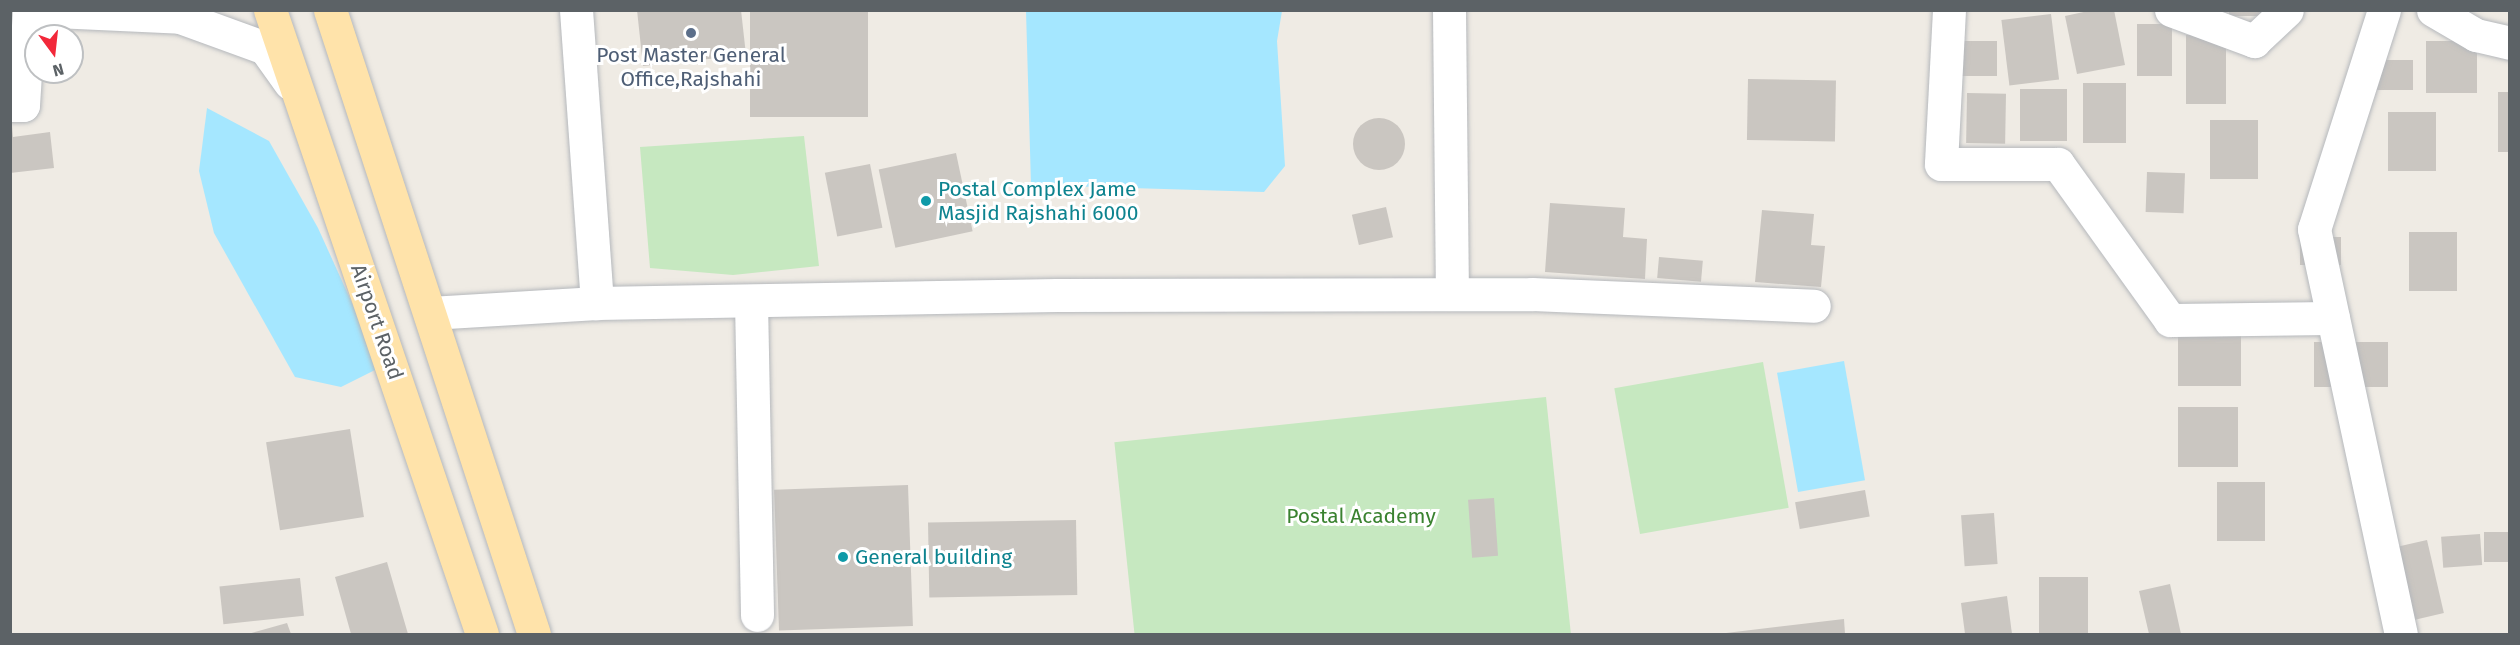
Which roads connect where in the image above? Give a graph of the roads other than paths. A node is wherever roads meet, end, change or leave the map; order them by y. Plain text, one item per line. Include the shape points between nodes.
1 (29, 10) edge
2 (34, 10) edge
3 (270, 10) edge
4 (330, 10) edge
5 (576, 10) edge
6 (1449, 10) edge
7 (1949, 10) edge
8 (2171, 10) edge
9 (2287, 10) edge
10 (2384, 10) edge
11 (2433, 10) edge
12 (81, 13) edge
13 (2510, 43) edge
14 (294, 89) junction
15 (10, 105) edge
16 (1452, 294) junction
17 (751, 300) junction
18 (597, 303) junction
19 (1814, 306) dead end
20 (430, 314) junction
21 (2333, 318) junction
22 (757, 615) dead end
23 (482, 634) edge
24 (534, 634) edge
25 (2401, 634) edge

1 - 15 street via 23,105
2 - 12 street
3 - 14 main road, Airport Road
4 - 20 main road
5 - 18 street
6 - 16 street
7 - 21 street via 1941,164 2058,164 2170,320
8 - 9 street via 2254,41
10 - 21 street via 2314,229
11 - 13 street via 2476,35
12 - 14 street via 180,17 265,48
14 - 23 main road, Airport Road
16 - 17 street
16 - 19 street
17 - 18 street
17 - 22 street
18 - 20 street
20 - 24 main road via 448,381
21 - 25 street

